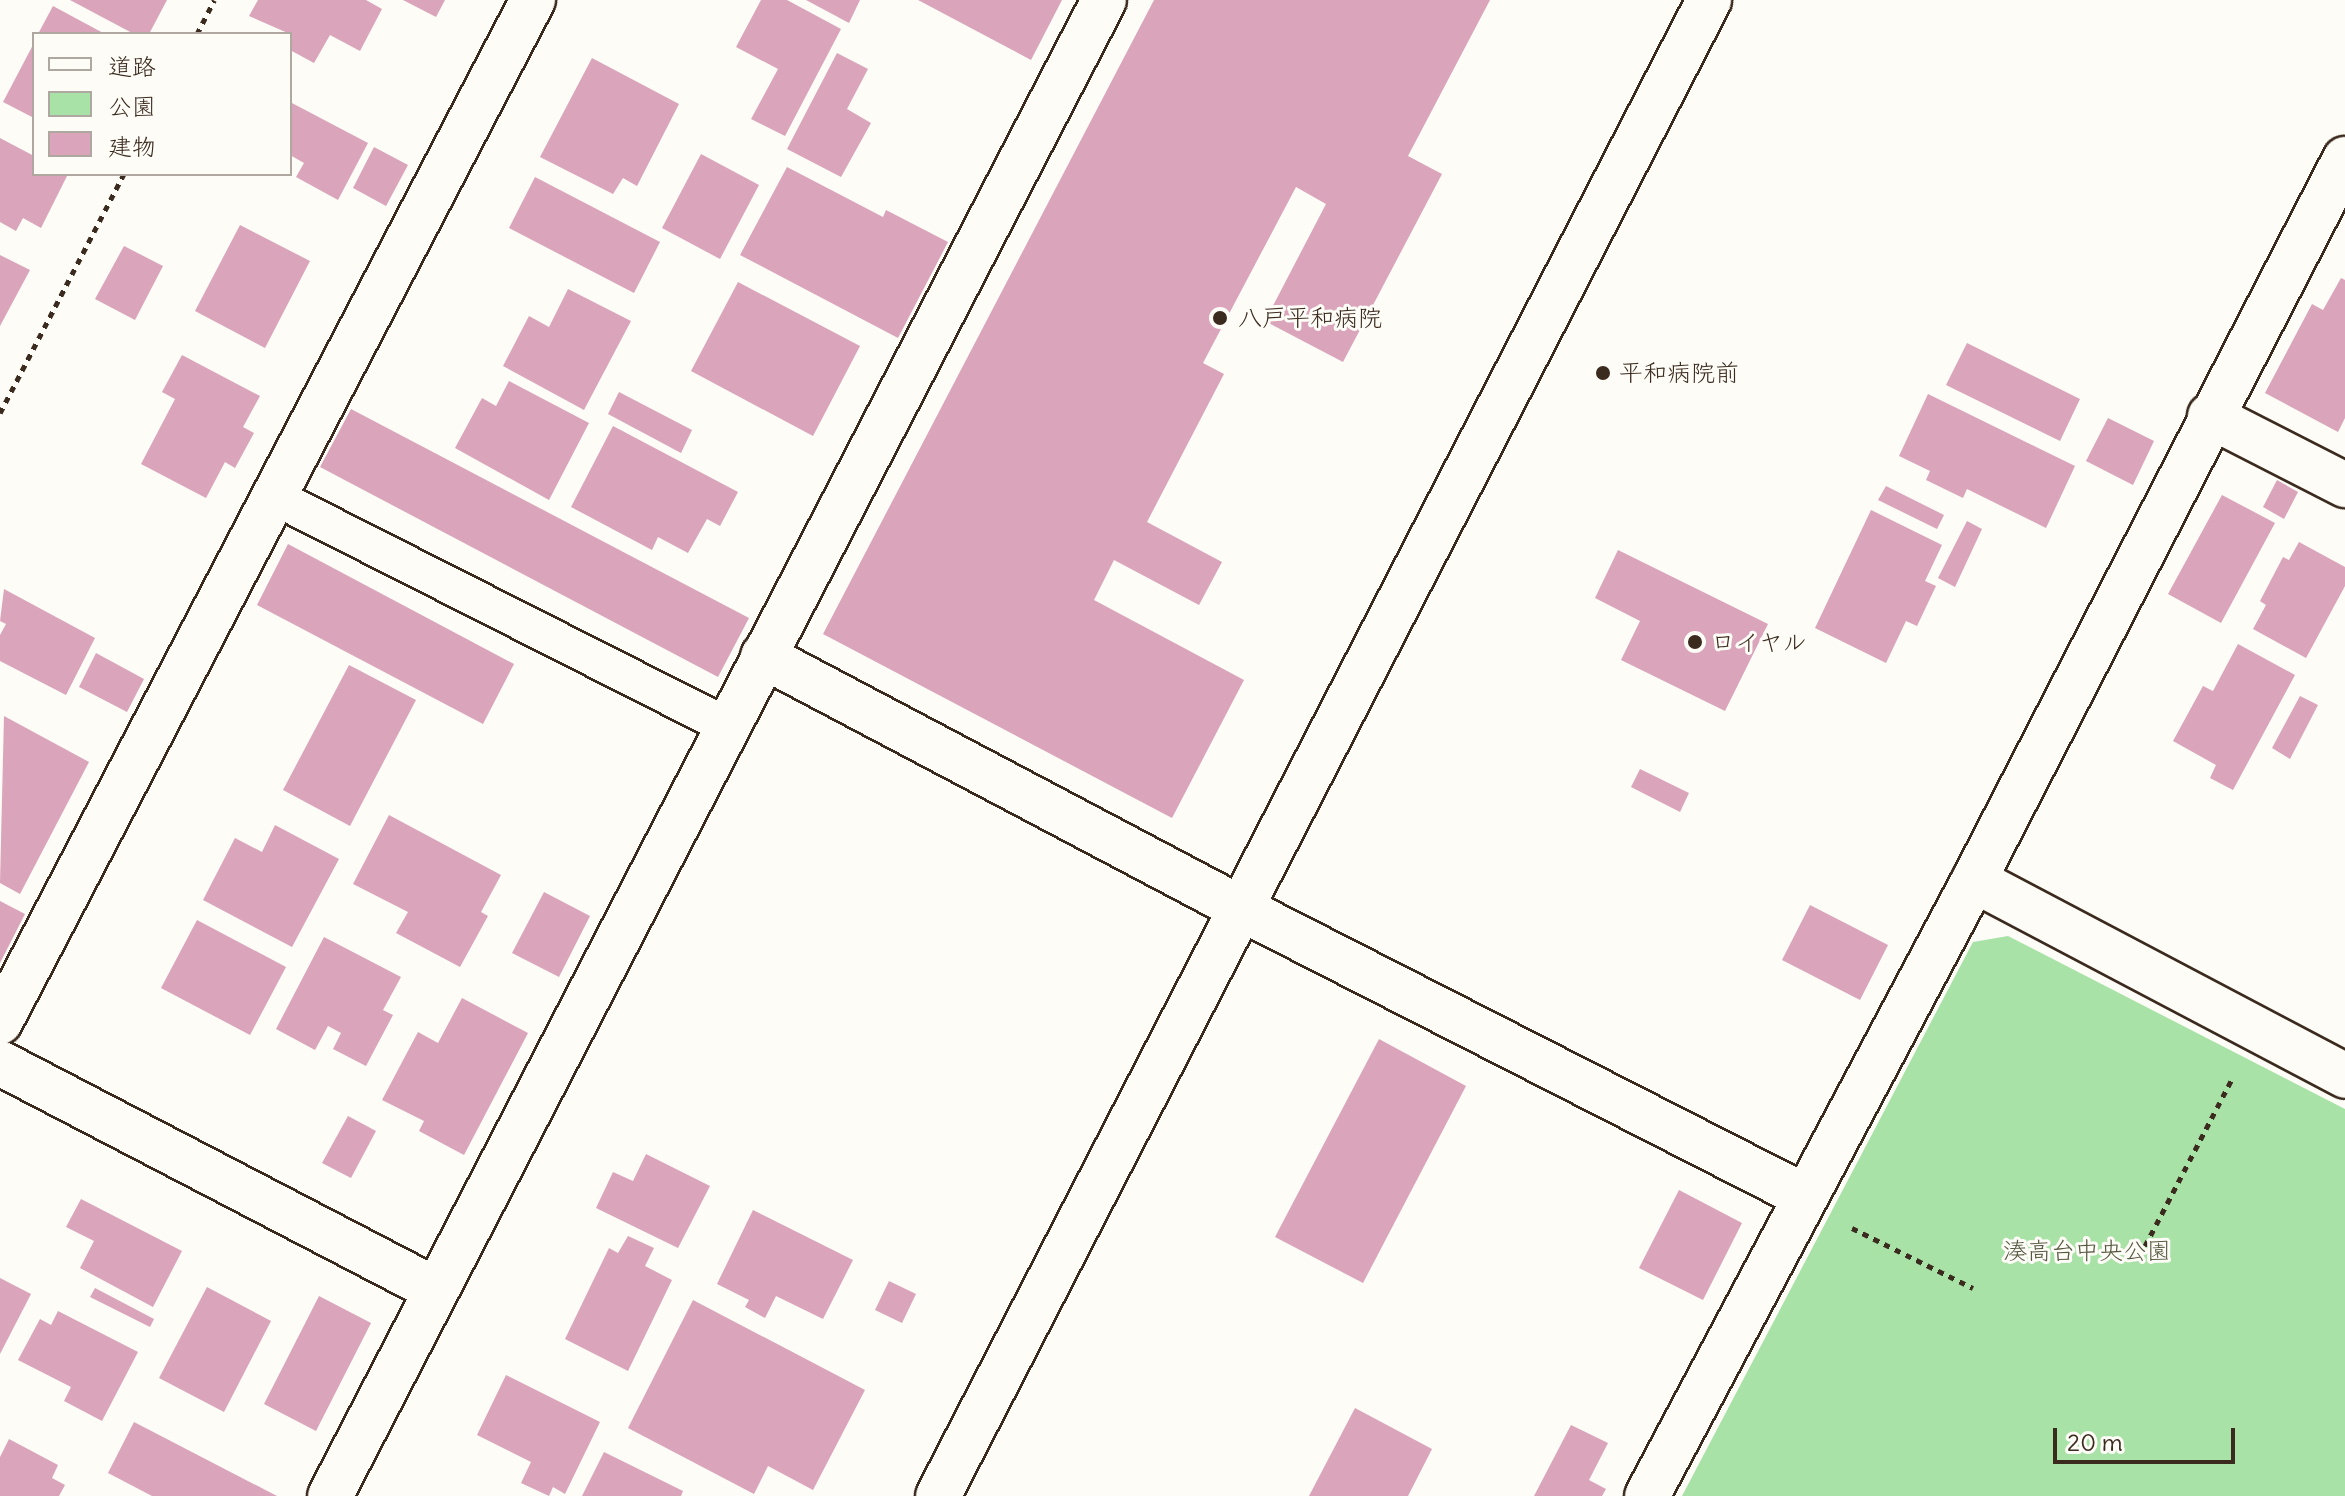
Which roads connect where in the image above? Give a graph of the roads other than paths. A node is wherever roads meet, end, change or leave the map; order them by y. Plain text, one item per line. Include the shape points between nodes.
1 (533, 0) edge
2 (1104, 0) edge
3 (1709, 0) edge
4 (2345, 159) edge
5 (2210, 416) junction
6 (2345, 485) edge
7 (277, 498) junction
8 (763, 656) junction
9 (725, 725) junction
10 (1974, 880) junction
11 (1240, 908) junction
12 (0, 1022) edge
13 (0, 1063) edge
14 (2345, 1076) edge
15 (1803, 1200) junction
16 (435, 1289) junction
17 (330, 1496) edge
18 (938, 1496) edge
19 (1647, 1496) edge

1 - 7 street
2 - 8 street
3 - 11 street
4 - 5 street
5 - 6 street
5 - 10 street
7 - 9 lane
7 - 12 street
8 - 9 street
8 - 11 street
9 - 16 street
10 - 14 street
10 - 15 street
11 - 15 street
11 - 18 street
13 - 16 street
15 - 19 street
16 - 17 street

